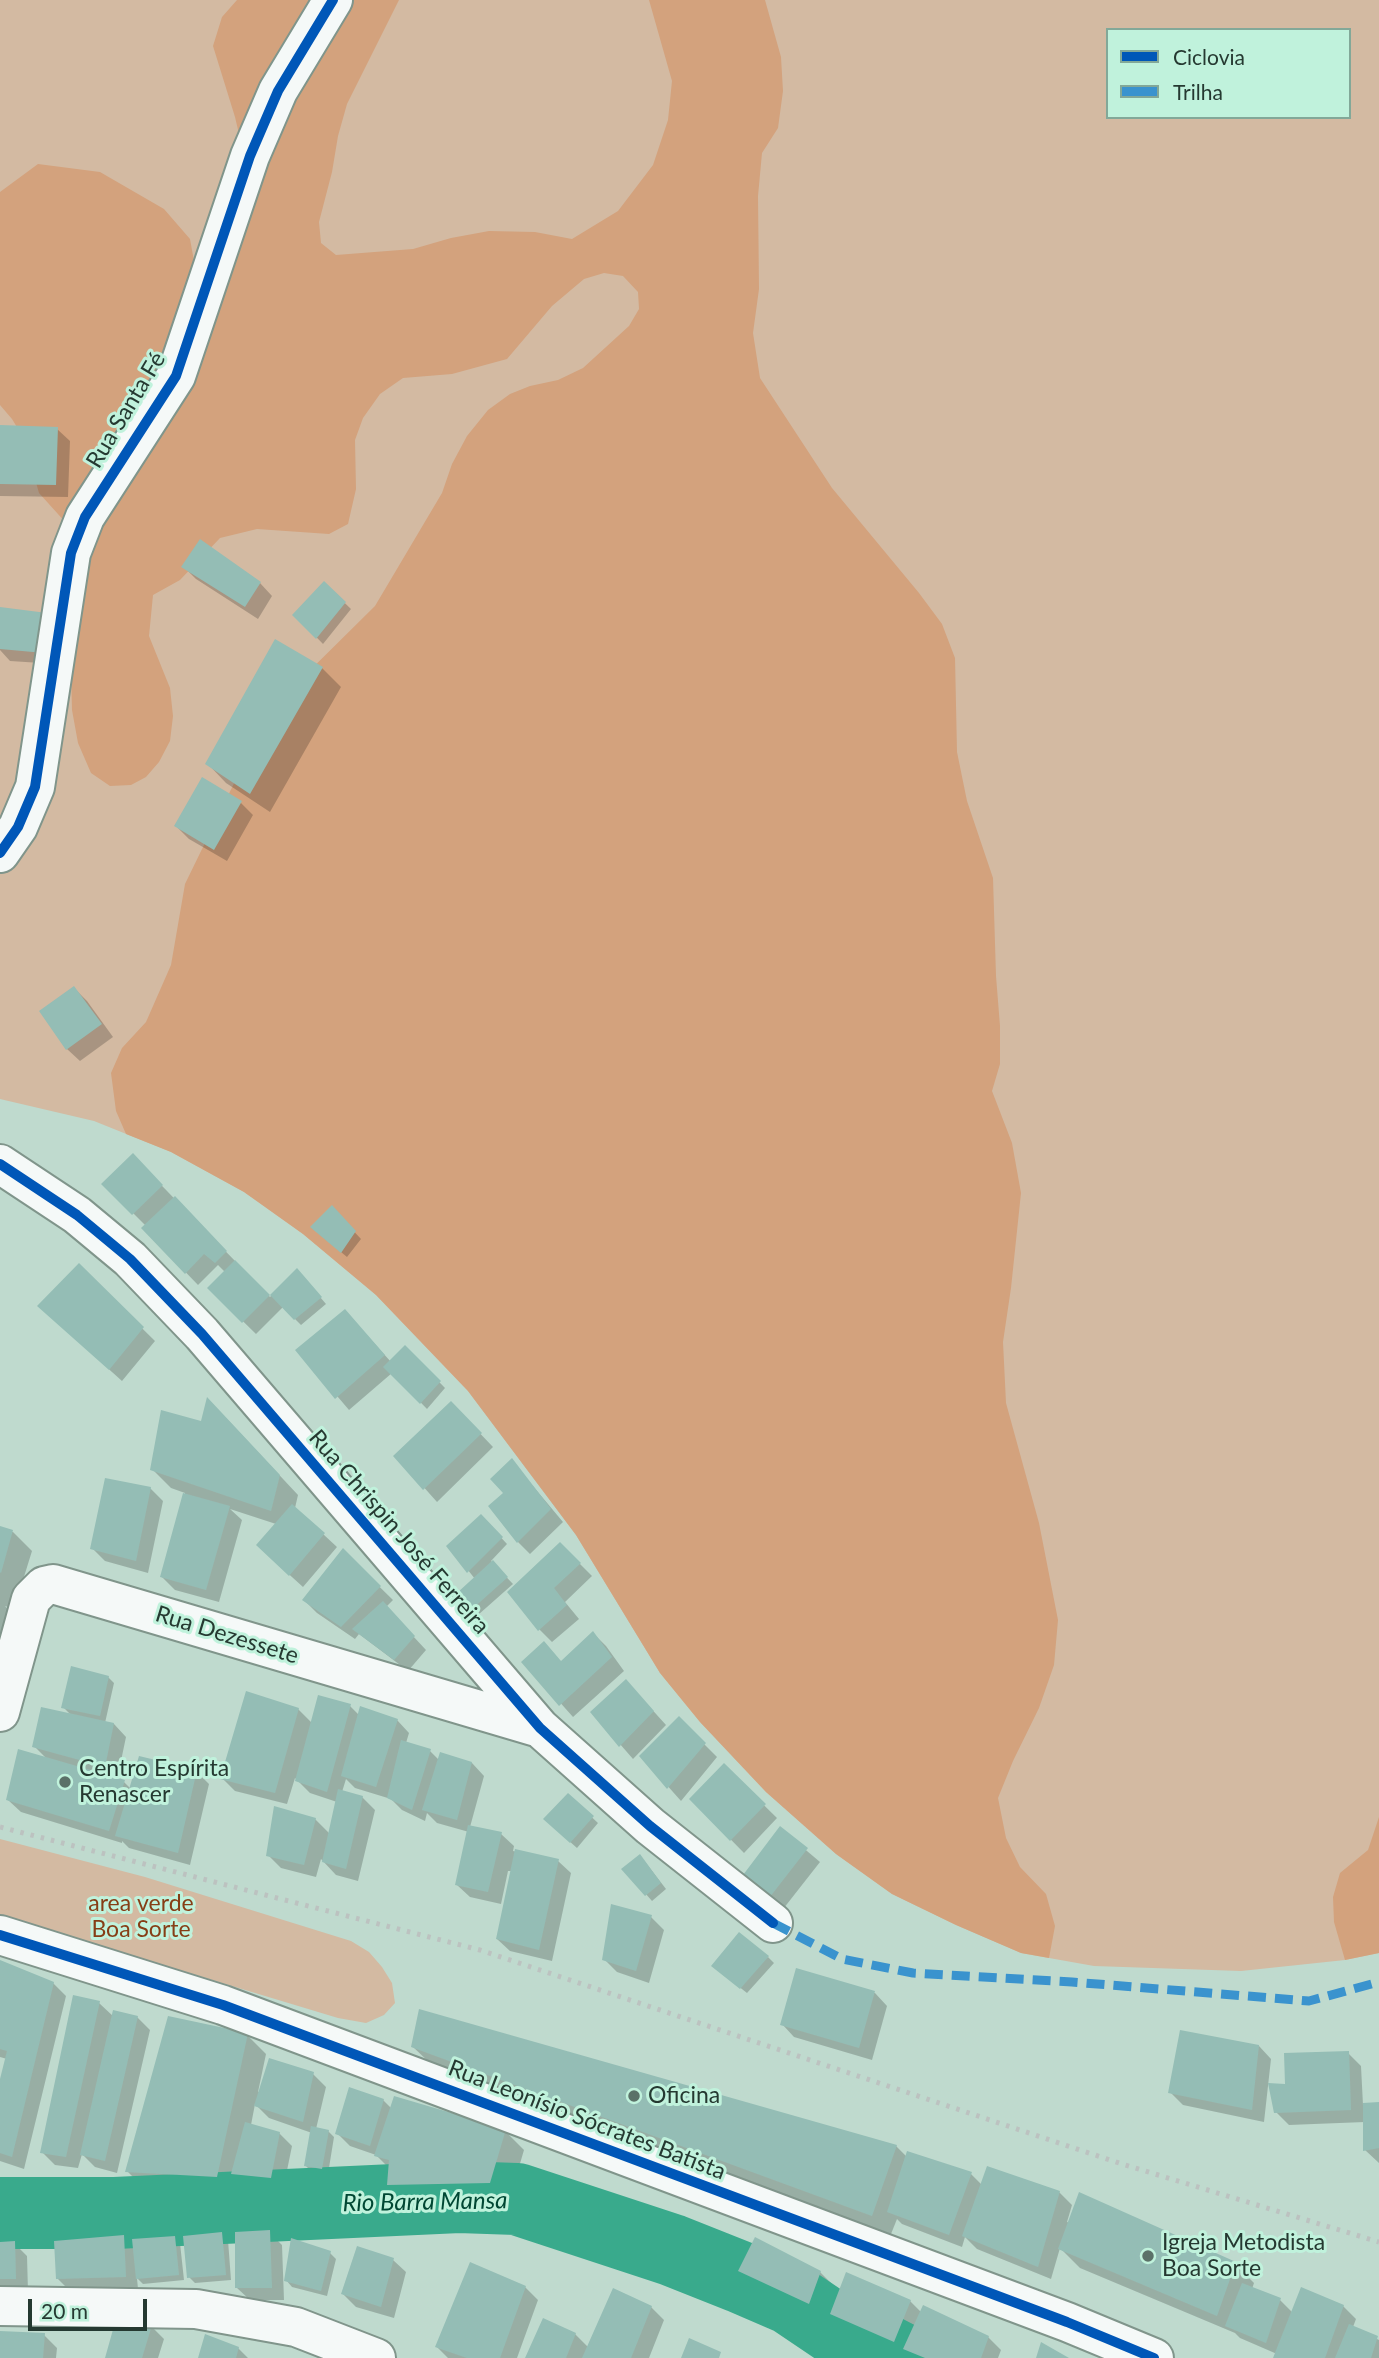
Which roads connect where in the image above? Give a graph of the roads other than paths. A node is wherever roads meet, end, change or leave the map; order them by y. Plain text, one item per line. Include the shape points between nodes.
1 (333, 0) edge
2 (0, 853) edge
3 (0, 1164) edge
4 (465, 1641) junction
5 (431, 1695) junction
6 (0, 1712) edge
7 (540, 1728) junction
8 (774, 1923) dead end
9 (0, 1935) edge
10 (0, 2306) edge
11 (376, 2358) edge
12 (1154, 2358) edge

1 - 2 street, Rua Santa Fé via 278,91 250,156 176,376 85,517 71,553 35,788 18,827
3 - 4 street, Rua Chrispin José Ferreira via 77,1215 130,1259 202,1334
4 - 5 street
4 - 7 street, Rua Chrispin José Ferreira
5 - 6 street, Rua Dezessete via 53,1584 31,1599
5 - 7 street, Rua Dezessete
7 - 8 street, Rua Chrispin José Ferreira via 650,1826
9 - 12 street, Rua Leonísio Sócrates Batista via 223,2005
10 - 11 street via 196,2309 296,2328

